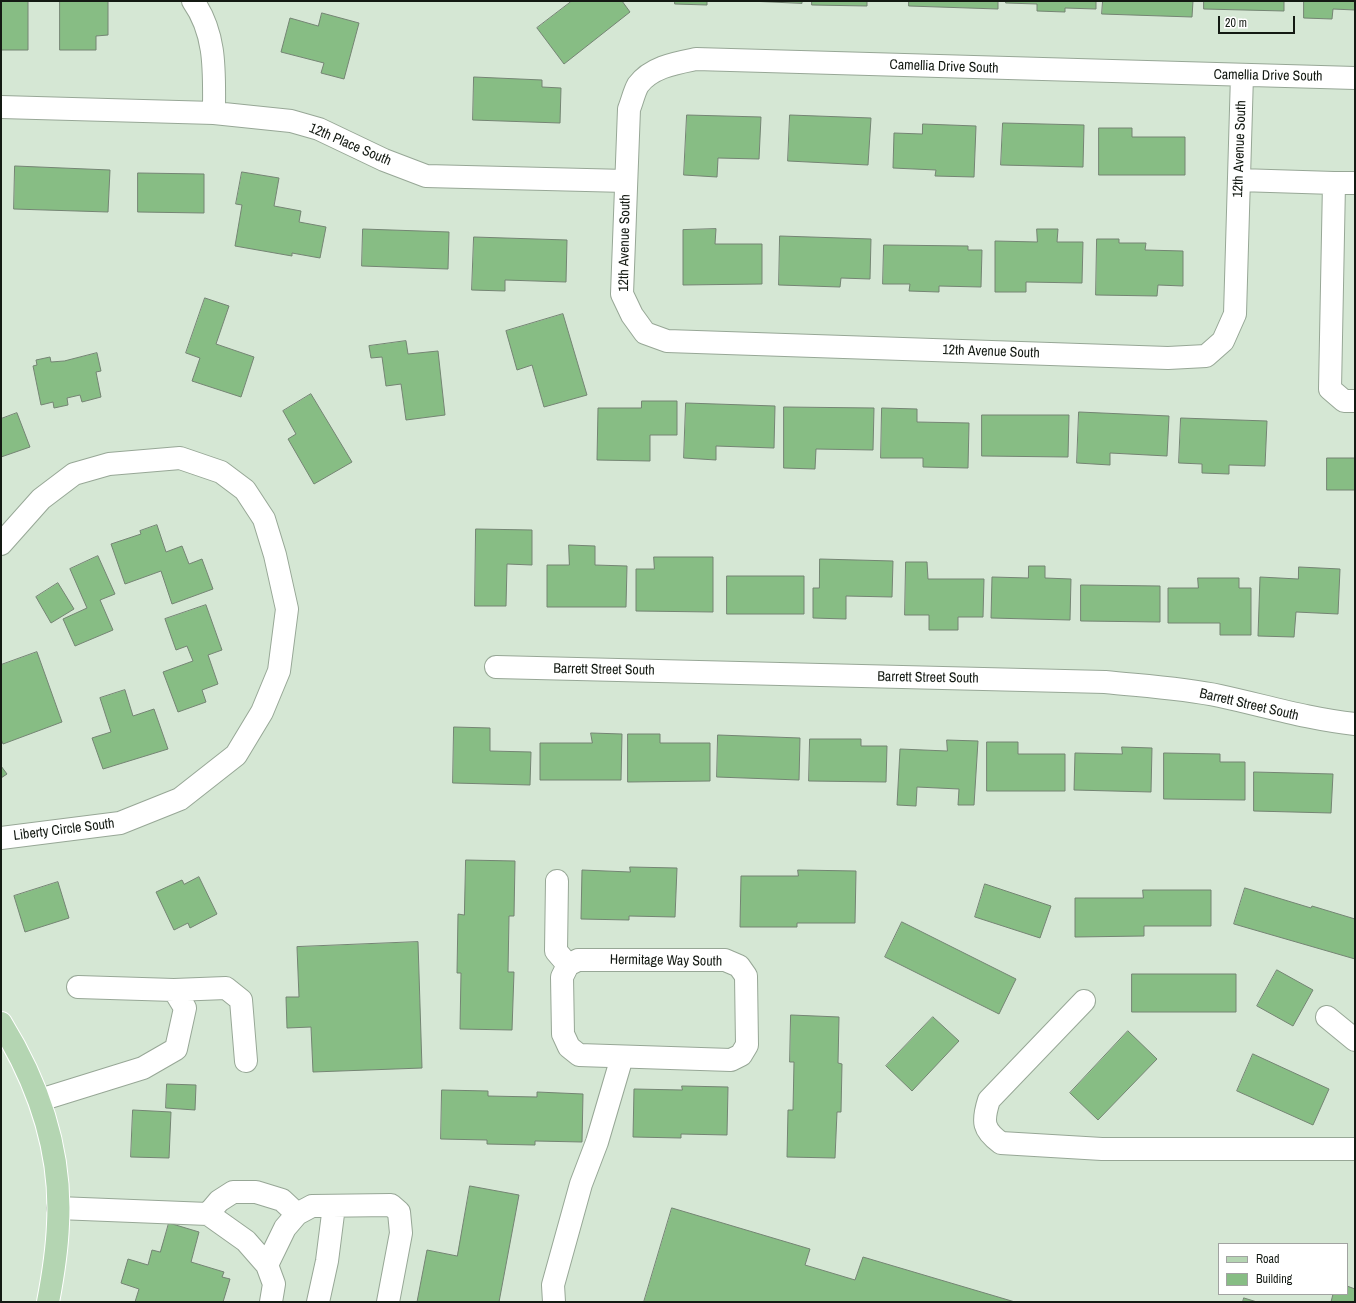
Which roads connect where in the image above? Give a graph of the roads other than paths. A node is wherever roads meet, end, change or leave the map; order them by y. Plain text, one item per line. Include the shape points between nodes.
1 (193, 1) edge
2 (1242, 75) junction
3 (1355, 78) edge
4 (1, 107) edge
5 (214, 113) junction
6 (1239, 180) junction
7 (626, 181) junction
8 (1345, 183) edge
9 (1355, 401) edge
10 (1, 544) edge
11 (496, 667) dead end
12 (1355, 724) edge
13 (1, 838) edge
14 (557, 881) dead end
15 (568, 965) junction
16 (78, 987) dead end
17 (174, 990) junction
18 (1084, 1001) dead end
19 (1327, 1018) dead end
20 (1, 1023) edge
21 (1355, 1040) edge
22 (622, 1056) junction
23 (246, 1061) dead end
24 (40, 1100) junction
25 (1355, 1149) edge
26 (334, 1206) junction
27 (58, 1208) junction
28 (208, 1214) junction
29 (297, 1214) junction
30 (267, 1265) junction
31 (48, 1302) edge
32 (271, 1302) edge
33 (318, 1302) edge
34 (388, 1302) edge
35 (554, 1302) edge

1 - 5 street via 203,15 210,37 214,73
2 - 3 street, Camellia Drive South
2 - 6 street, 12th Avenue South
2 - 7 street, Camellia Drive South via 696,59 670,64 652,72 638,86 629,109
4 - 5 street, 12th Place South
5 - 7 street, 12th Place South via 291,121 319,129 384,160 426,176
6 - 7 street, 12th Avenue South via 1234,314 1223,341 1206,356 1168,358 667,341 645,333 632,315 622,294
6 - 8 street
8 - 9 street via 1330,388 1344,401
10 - 13 street, Liberty Circle South via 41,500 74,474 109,464 180,458 221,472 245,490 264,519 287,609 279,670 262,712 236,755 180,799 120,823
11 - 12 street, Barrett Street South via 1105,682 1220,696 1306,717
14 - 15 street via 556,951
15 - 22 street, Hermitage Way South via 562,977 563,1034 569,1047 579,1055
15 - 22 street, Hermitage Way South via 578,960 725,960 739,966 746,976 748,1045 741,1055 730,1060
16 - 17 street
17 - 23 street via 226,988 241,1000
17 - 24 street via 185,1008 176,1049 143,1068
18 - 25 street via 989,1100 985,1112 985,1126 990,1135 1002,1143 1102,1149
19 - 21 street
20 - 24 main road via 18,1050
22 - 35 street via 552,1285
24 - 27 main road via 50,1135
26 - 29 street via 312,1206
26 - 33 street via 327,1261
26 - 34 street via 391,1205 399,1212 401,1233
27 - 28 street
27 - 31 main road via 57,1238
28 - 29 street via 219,1201 233,1192 256,1192 282,1200
28 - 30 street via 246,1241
29 - 30 street via 285,1228
30 - 32 street via 274,1284

